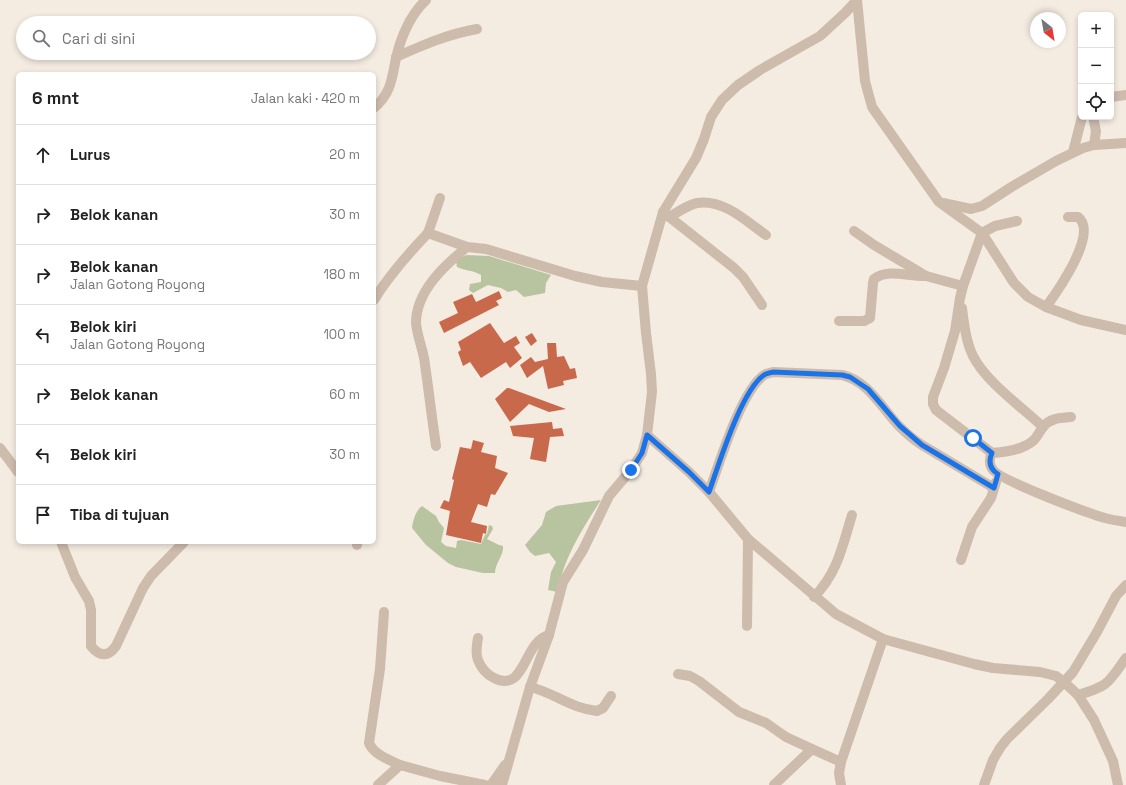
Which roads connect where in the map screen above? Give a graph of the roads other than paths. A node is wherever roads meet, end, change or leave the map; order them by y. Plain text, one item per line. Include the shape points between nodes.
1 (426, 0) edge
2 (856, 1) edge
3 (477, 29) dead end
4 (396, 57) junction
5 (1126, 95) edge
6 (1114, 97) edge
7 (376, 106) edge
8 (1081, 120) edge
9 (1094, 120) edge
10 (1126, 143) edge
11 (1094, 145) junction
12 (1073, 152) junction
13 (440, 198) dead end
14 (940, 202) junction
15 (666, 214) junction
16 (1068, 217) dead end
17 (1017, 221) dead end
18 (854, 231) dead end
19 (982, 233) junction
20 (428, 234) junction
21 (766, 235) dead end
22 (467, 246) junction
23 (926, 276) junction
24 (642, 286) junction
25 (963, 286) junction
26 (376, 297) edge
27 (960, 298) junction
28 (762, 305) dead end
29 (1046, 307) junction
30 (839, 321) dead end
31 (1126, 330) edge
32 (1071, 417) dead end
33 (1043, 427) junction
34 (647, 435) junction
35 (436, 446) dead end
36 (0, 448) edge
37 (992, 453) junction
38 (16, 469) edge
39 (998, 474) junction
40 (994, 488) junction
41 (709, 492) junction
42 (852, 515) dead end
43 (1126, 522) edge
44 (748, 539) junction
45 (62, 544) edge
46 (182, 544) edge
47 (961, 560) dead end
48 (1126, 585) edge
49 (814, 597) junction
50 (384, 612) dead end
51 (747, 626) dead end
52 (549, 635) junction
53 (478, 638) dead end
54 (883, 639) junction
55 (1126, 658) edge
56 (678, 674) dead end
57 (1064, 682) junction
58 (530, 687) junction
59 (1078, 694) junction
60 (611, 696) dead end
61 (812, 748) junction
62 (509, 760) junction
63 (841, 762) junction
64 (400, 765) junction
65 (378, 785) edge
66 (485, 785) edge
67 (491, 785) edge
68 (502, 785) edge
69 (774, 785) edge
70 (841, 785) edge
71 (984, 785) edge
72 (1118, 785) edge

1 - 4 street via 413,16
2 - 14 street via 865,81 872,107
2 - 15 street via 820,36 760,70 722,100 711,117 696,158
3 - 4 street via 434,40
4 - 7 street via 388,93
5 - 6 street
8 - 12 street
9 - 11 street via 1096,132
10 - 11 street
11 - 12 street
12 - 14 street via 982,206 971,209
13 - 20 street
14 - 19 street
15 - 21 street via 696,203 718,204
15 - 24 street
15 - 28 street via 734,268
16 - 29 street via 1078,217 1082,222 1081,246 1074,264
17 - 19 street via 995,226
18 - 23 street
19 - 25 street
19 - 29 street via 1020,290
20 - 22 street
20 - 26 street via 407,256
22 - 24 street via 602,282
22 - 35 street via 435,277 417,313 416,324 425,363
23 - 25 street
23 - 30 street via 888,273 879,275 872,283 870,318 864,321
24 - 34 street via 652,374
25 - 27 street
27 - 33 street via 969,346 979,366
27 - 37 street via 955,331 933,397 933,404 936,410
29 - 31 street via 1081,320
32 - 33 street via 1053,419
33 - 37 street via 1028,444 1013,450
34 - 41 street
34 - 52 street via 642,453 609,496 583,550 563,582
36 - 38 street
37 - 39 street via 990,464
39 - 40 street
39 - 43 street via 1103,518
40 - 41 street via 917,442 868,389 850,377 773,372 759,380 745,398
40 - 47 street via 991,498 972,527
41 - 44 street
42 - 49 street via 838,562 829,580
44 - 49 street
44 - 51 street
45 - 46 street via 75,577 89,601 92,646 98,653 106,654 112,652 116,646 143,588
48 - 57 street via 1116,596 1083,657
49 - 54 street via 836,614
50 - 64 street via 380,669 369,743 377,753
52 - 53 street via 537,642 517,676 507,681 487,675 481,667 476,653
52 - 58 street
54 - 57 street via 993,668 1040,672 1056,676
54 - 63 street
55 - 59 street via 1103,687
56 - 61 street via 690,676 739,712 766,723 786,738
57 - 59 street
57 - 71 street via 1007,739 993,760
58 - 60 street via 547,692 576,707 597,711 603,708
58 - 62 street
59 - 72 street via 1106,742
61 - 63 street
61 - 69 street
62 - 67 street
62 - 68 street
63 - 70 street
64 - 65 street
64 - 66 street

